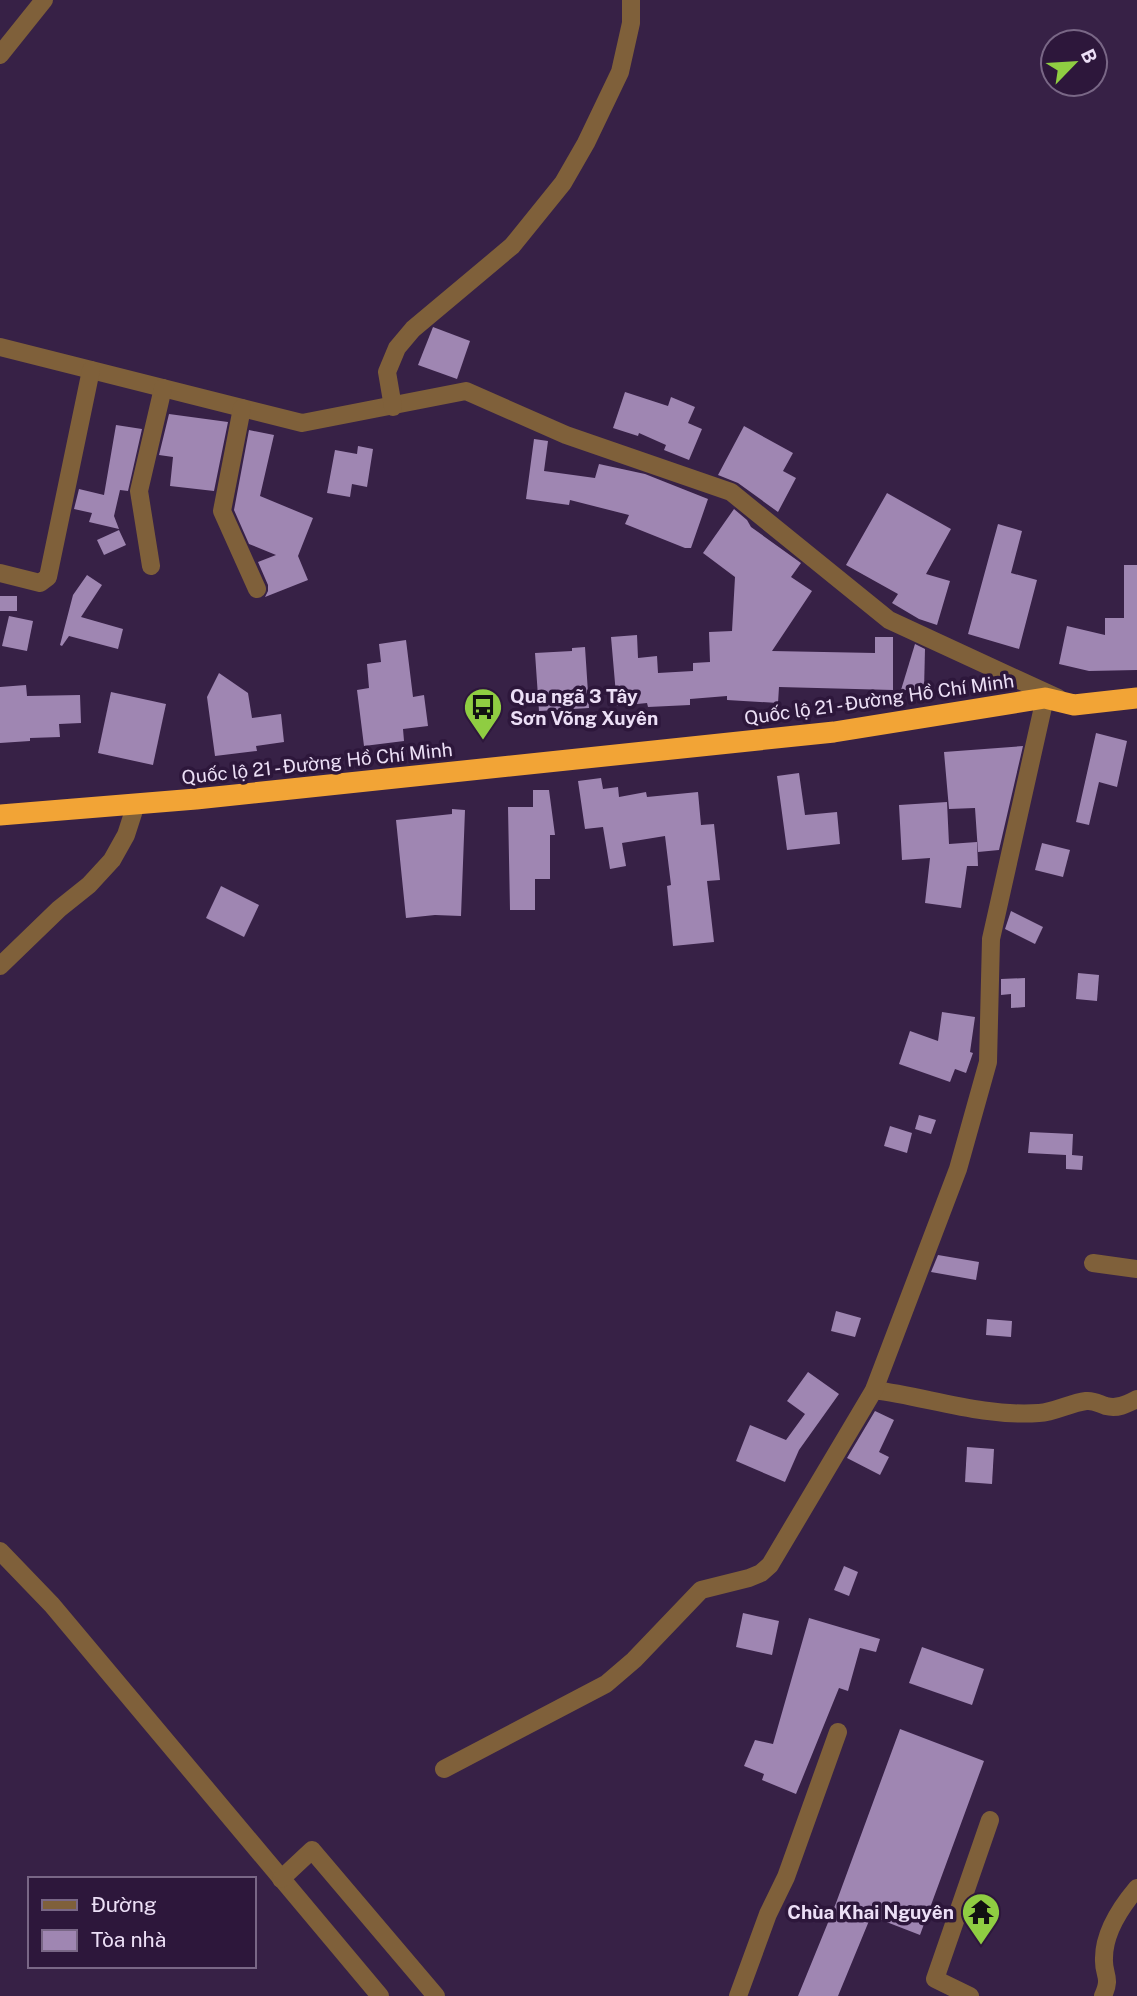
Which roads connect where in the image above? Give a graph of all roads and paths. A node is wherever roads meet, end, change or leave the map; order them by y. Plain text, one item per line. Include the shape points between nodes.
1 (44, 0) edge
2 (631, 0) edge
3 (0, 55) edge
4 (0, 347) edge
5 (91, 370) junction
6 (163, 388) junction
7 (393, 407) junction
8 (242, 408) junction
9 (151, 566) dead end
10 (0, 573) edge
11 (257, 589) dead end
12 (1045, 698) junction
13 (1137, 698) edge
14 (1074, 705) junction
15 (136, 804) junction
16 (0, 814) edge
17 (0, 966) edge
18 (1093, 1263) dead end
19 (1137, 1269) edge
20 (874, 1390) junction
21 (1137, 1399) edge
22 (0, 1552) edge
23 (838, 1732) dead end
24 (444, 1769) dead end
25 (990, 1820) dead end
26 (281, 1879) junction
27 (1137, 1888) edge
28 (380, 1996) edge
29 (436, 1996) edge
30 (738, 1996) edge
31 (970, 1996) edge
32 (1103, 1996) edge

1 - 3 street
2 - 7 street via 620,72 563,183 512,246 414,328 397,348 387,372
4 - 5 street
5 - 6 street
5 - 10 street via 48,577 40,583
6 - 8 street
6 - 9 street via 139,491
7 - 8 street via 302,423
7 - 14 street via 467,391 566,435 731,492 889,620
8 - 11 street via 222,511
12 - 14 highway, Quốc lộ 21 - Đường Hồ Chí Minh
12 - 15 highway, Quốc lộ 21 - Đường Hồ Chí Minh via 834,732
12 - 20 street via 991,939 988,1062 958,1169
13 - 14 highway, Quốc lộ 21 - Đường Hồ Chí Minh
15 - 16 highway, Quốc lộ 21 - Đường Hồ Chí Minh
15 - 17 street via 112,860
18 - 19 street
20 - 21 street via 1008,1412 1040,1413 1088,1401 1112,1407
20 - 24 street via 761,1573 701,1590 606,1684
22 - 26 street via 52,1605
23 - 30 street
25 - 31 street via 935,1979
26 - 28 street
26 - 29 street via 312,1850
27 - 32 street via 1116,1918 1105,1945 1103,1961 1109,1983

